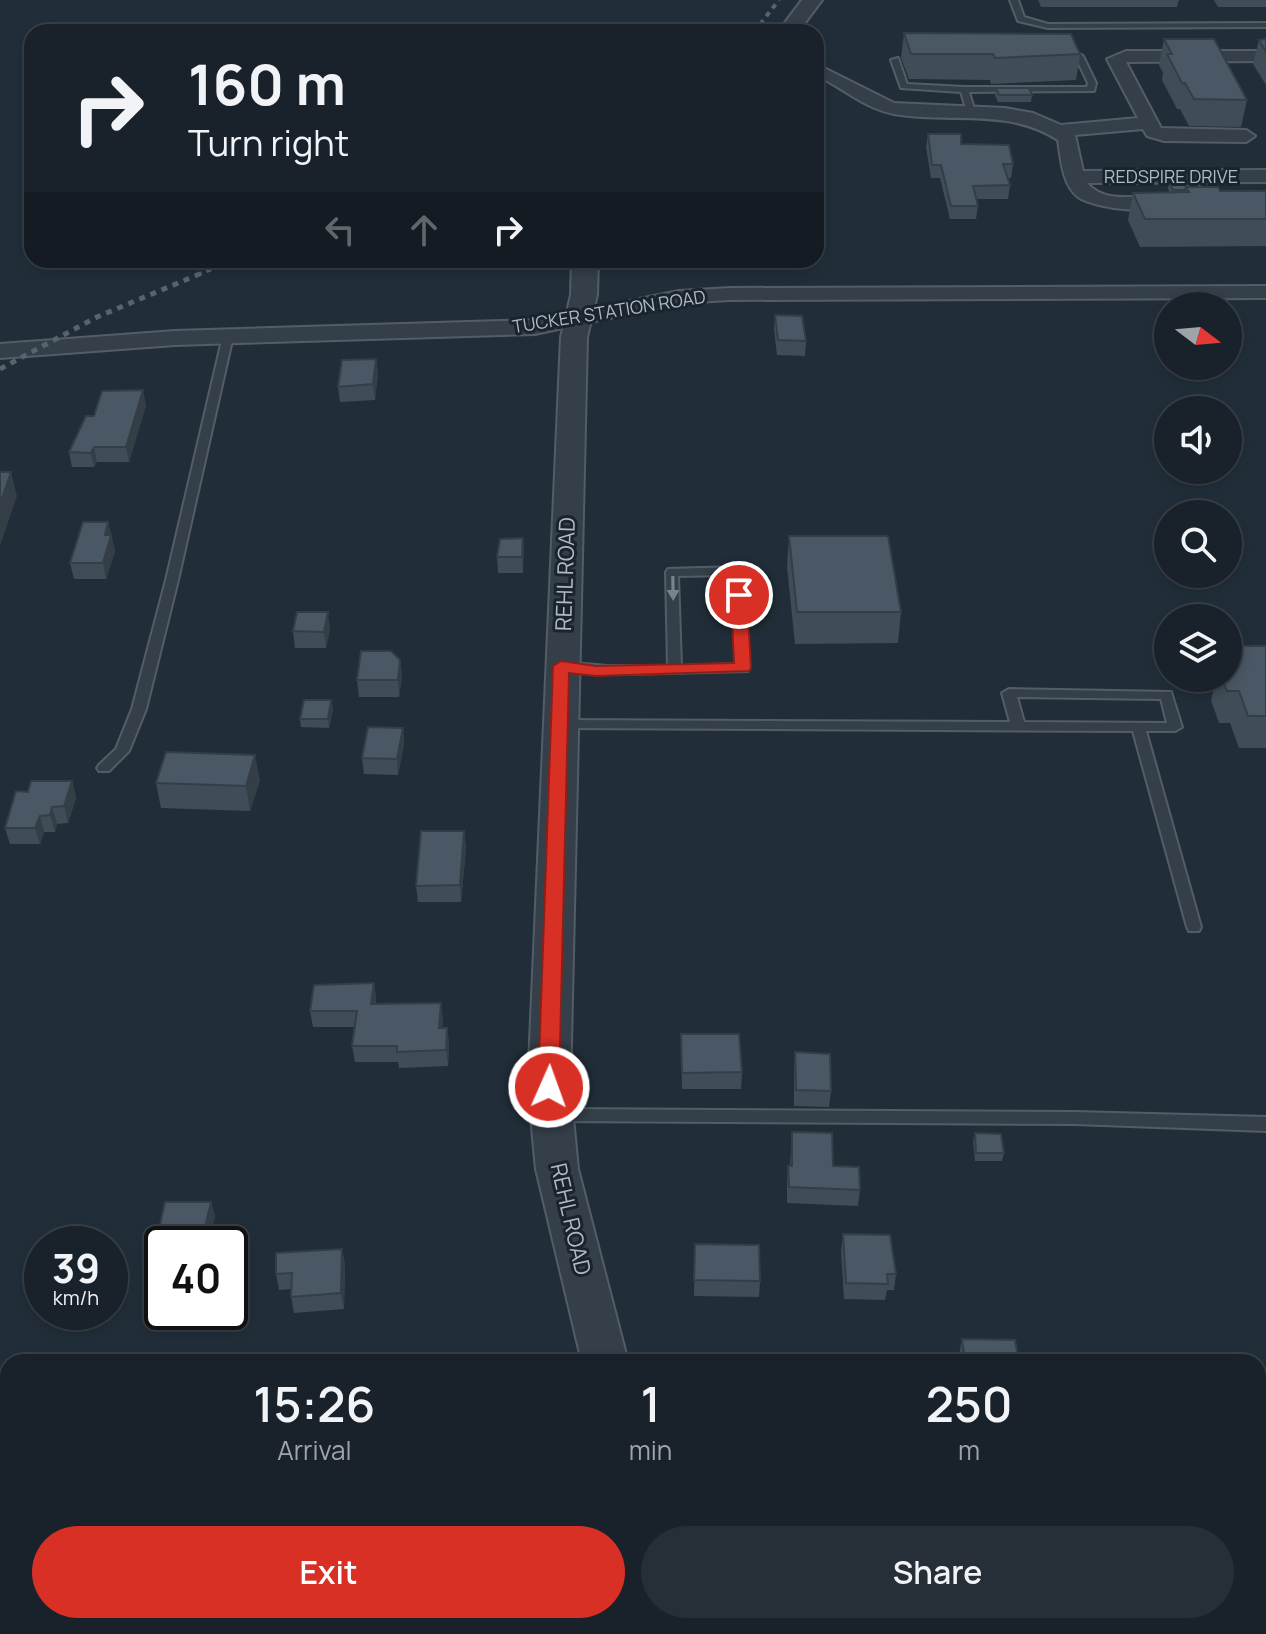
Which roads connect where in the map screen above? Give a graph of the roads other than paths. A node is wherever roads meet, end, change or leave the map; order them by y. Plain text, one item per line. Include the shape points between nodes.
1 (812, 0) edge
2 (1014, 0) edge
3 (794, 24) edge
4 (1266, 25) edge
5 (1079, 56) edge
6 (1266, 56) edge
7 (895, 60) dead end
8 (824, 72) edge
9 (964, 90) junction
10 (971, 112) junction
11 (1148, 123) junction
12 (1060, 131) junction
13 (1246, 136) dead end
14 (1266, 176) edge
15 (1076, 177) junction
16 (1192, 203) edge
17 (585, 268) edge
18 (1266, 292) edge
19 (579, 320) junction
20 (228, 336) junction
21 (0, 351) edge
22 (561, 666) junction
23 (675, 669) junction
24 (559, 724) junction
25 (1018, 726) junction
26 (1138, 727) junction
27 (104, 768) dead end
28 (1194, 927) dead end
29 (552, 1115) junction
30 (1266, 1124) edge
31 (603, 1354) edge

1 - 3 street
2 - 4 lane via 1021,19 1048,26
5 - 9 lane via 1091,89
6 - 11 street via 1116,59
7 - 9 lane via 904,86
8 - 10 street via 877,104
9 - 10 lane
10 - 12 street via 1019,114
11 - 12 street
11 - 13 street, REDSPIRE DRIVE via 1164,135
12 - 15 street via 1067,137
14 - 15 street, REDSPIRE DRIVE
15 - 16 street via 1093,198
17 - 19 street, REHL ROAD
18 - 19 street, TUCKER STATION ROAD via 730,294 679,297
19 - 20 street, TUCKER STATION ROAD via 515,329
19 - 22 street, REHL ROAD via 574,337
20 - 21 street, TUCKER STATION ROAD
20 - 27 lane via 139,709 122,751
22 - 23 lane via 596,671
22 - 24 street, REHL ROAD
23 -> 23 lane via 743,668 737,571 672,572
24 - 25 lane
24 - 29 street, REHL ROAD
25 - 26 lane
25 - 26 lane via 1009,693 1166,695 1175,727
26 - 28 lane
29 - 30 lane
29 - 31 street, REHL ROAD via 557,1169

